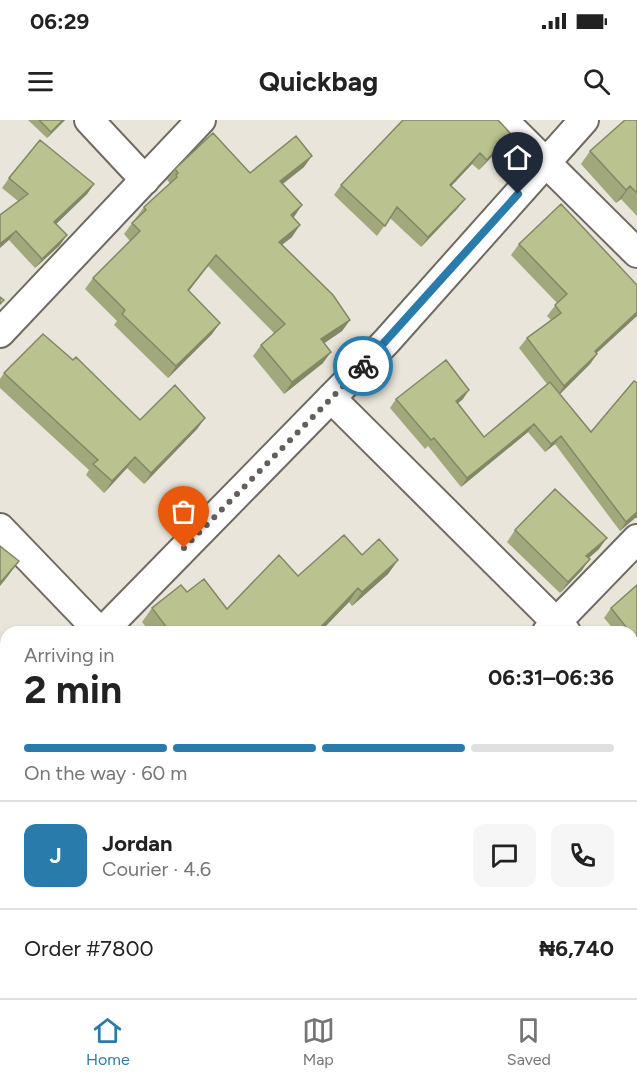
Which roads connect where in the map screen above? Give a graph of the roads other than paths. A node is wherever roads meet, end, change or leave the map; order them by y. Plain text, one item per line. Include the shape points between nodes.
1 (89, 120) edge
2 (201, 120) edge
3 (503, 120) edge
4 (584, 120) edge
5 (547, 161) junction
6 (145, 180) junction
7 (637, 253) edge
8 (0, 333) edge
9 (331, 398) junction
10 (0, 528) edge
11 (637, 538) edge
12 (95, 626) edge
13 (107, 626) edge
14 (555, 626) edge
15 (559, 626) edge

1 - 6 street
2 - 6 street
3 - 5 street
4 - 5 street
5 - 7 street
5 - 9 street via 387,342
6 - 8 street
9 - 13 street
9 - 14 street
10 - 12 street
11 - 15 street

